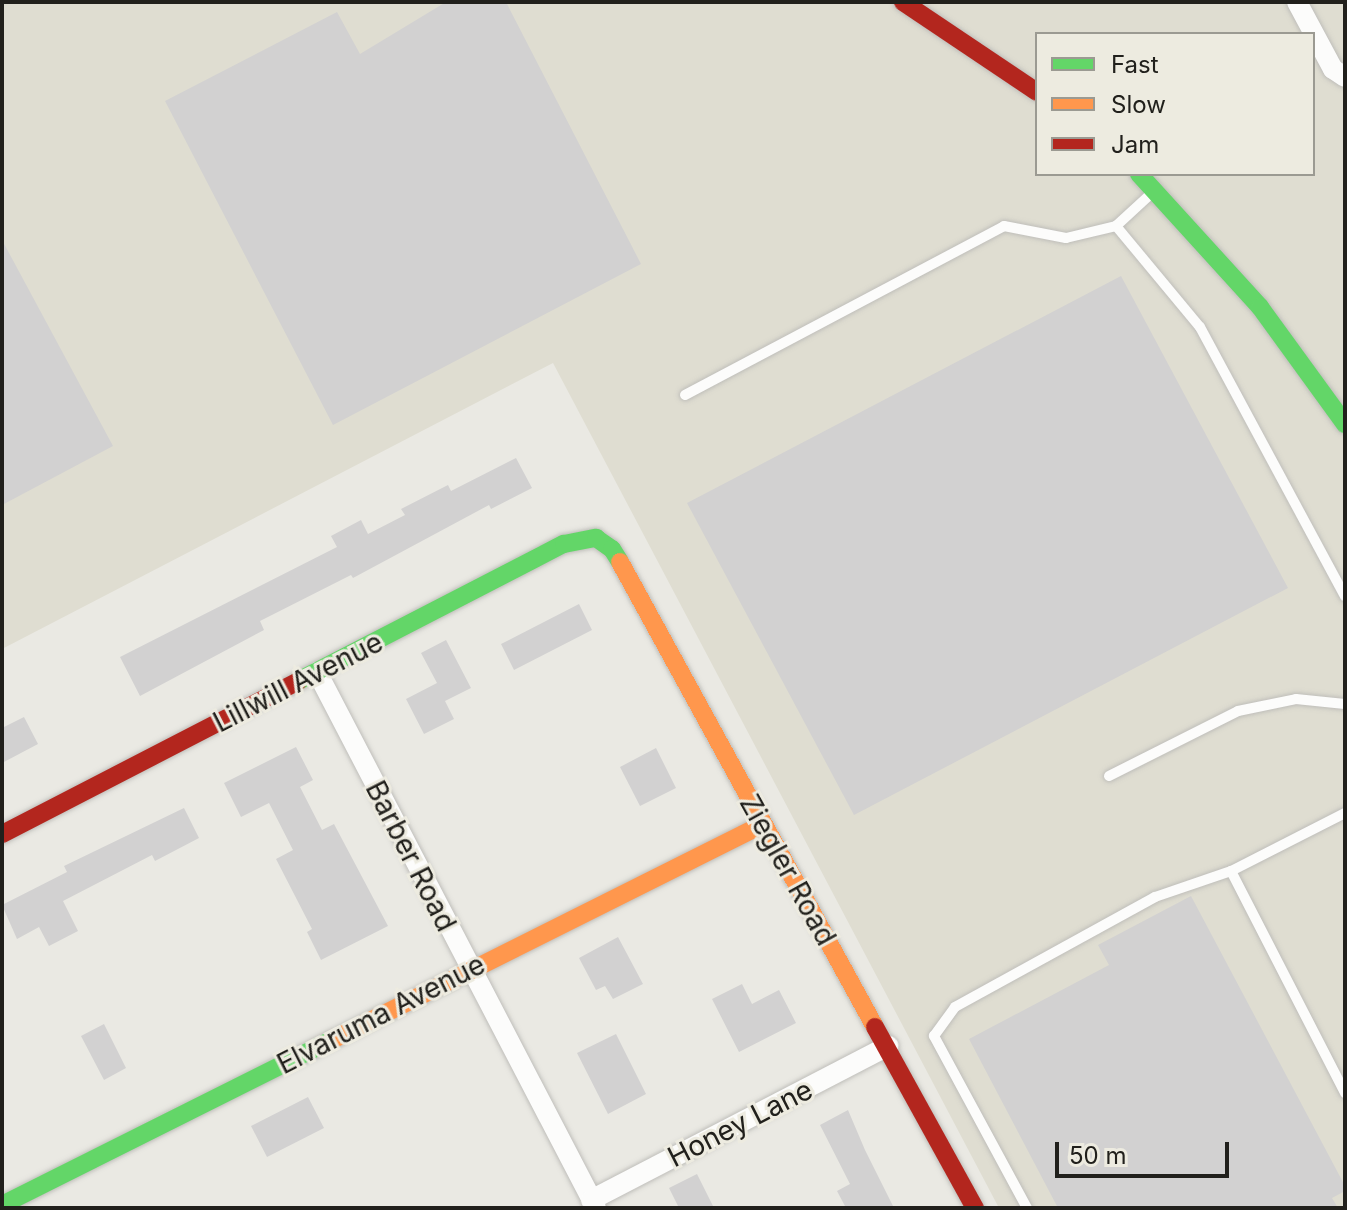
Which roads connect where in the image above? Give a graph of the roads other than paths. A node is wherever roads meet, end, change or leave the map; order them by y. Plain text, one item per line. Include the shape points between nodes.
1 (903, 2) edge
2 (1297, 2) edge
3 (1313, 32) edge
4 (1315, 36) edge
5 (1345, 77) edge
6 (1035, 91) edge
7 (1141, 176) edge
8 (1154, 190) junction
9 (1116, 226) junction
10 (685, 395) dead end
11 (1345, 424) edge
12 (596, 538) joint
13 (1345, 596) edge
14 (317, 672) junction
15 (1345, 704) edge
16 (1109, 776) dead end
17 (1345, 813) edge
18 (762, 825) junction
19 (2, 834) edge
20 (1231, 871) junction
21 (469, 969) junction
22 (888, 1046) junction
23 (1345, 1093) edge
24 (593, 1204) edge
25 (2, 1205) edge
26 (975, 1208) edge
27 (1027, 1208) edge

1 - 6 street
2 - 3 street
4 - 5 street via 1333,69
7 - 8 street
8 - 9 lane
8 - 11 street via 1260,307
9 - 10 lane via 1066,238 1004,226
9 - 13 lane via 1200,327
12 - 14 street, Lillwill Avenue via 564,544
12 - 18 street, Ziegler Road via 622,565
14 - 19 street, Lillwill Avenue
14 - 21 street, Barber Road
15 - 16 lane via 1296,699 1238,711
17 - 20 lane
18 - 21 street, Elvaruma Avenue
18 - 22 street, Ziegler Road
20 - 23 lane
20 - 27 lane via 1155,897 955,1007 934,1036
21 - 24 street, Barber Road
21 - 25 street, Elvaruma Avenue
22 - 24 street, Honey Lane
22 - 26 street, Ziegler Road

